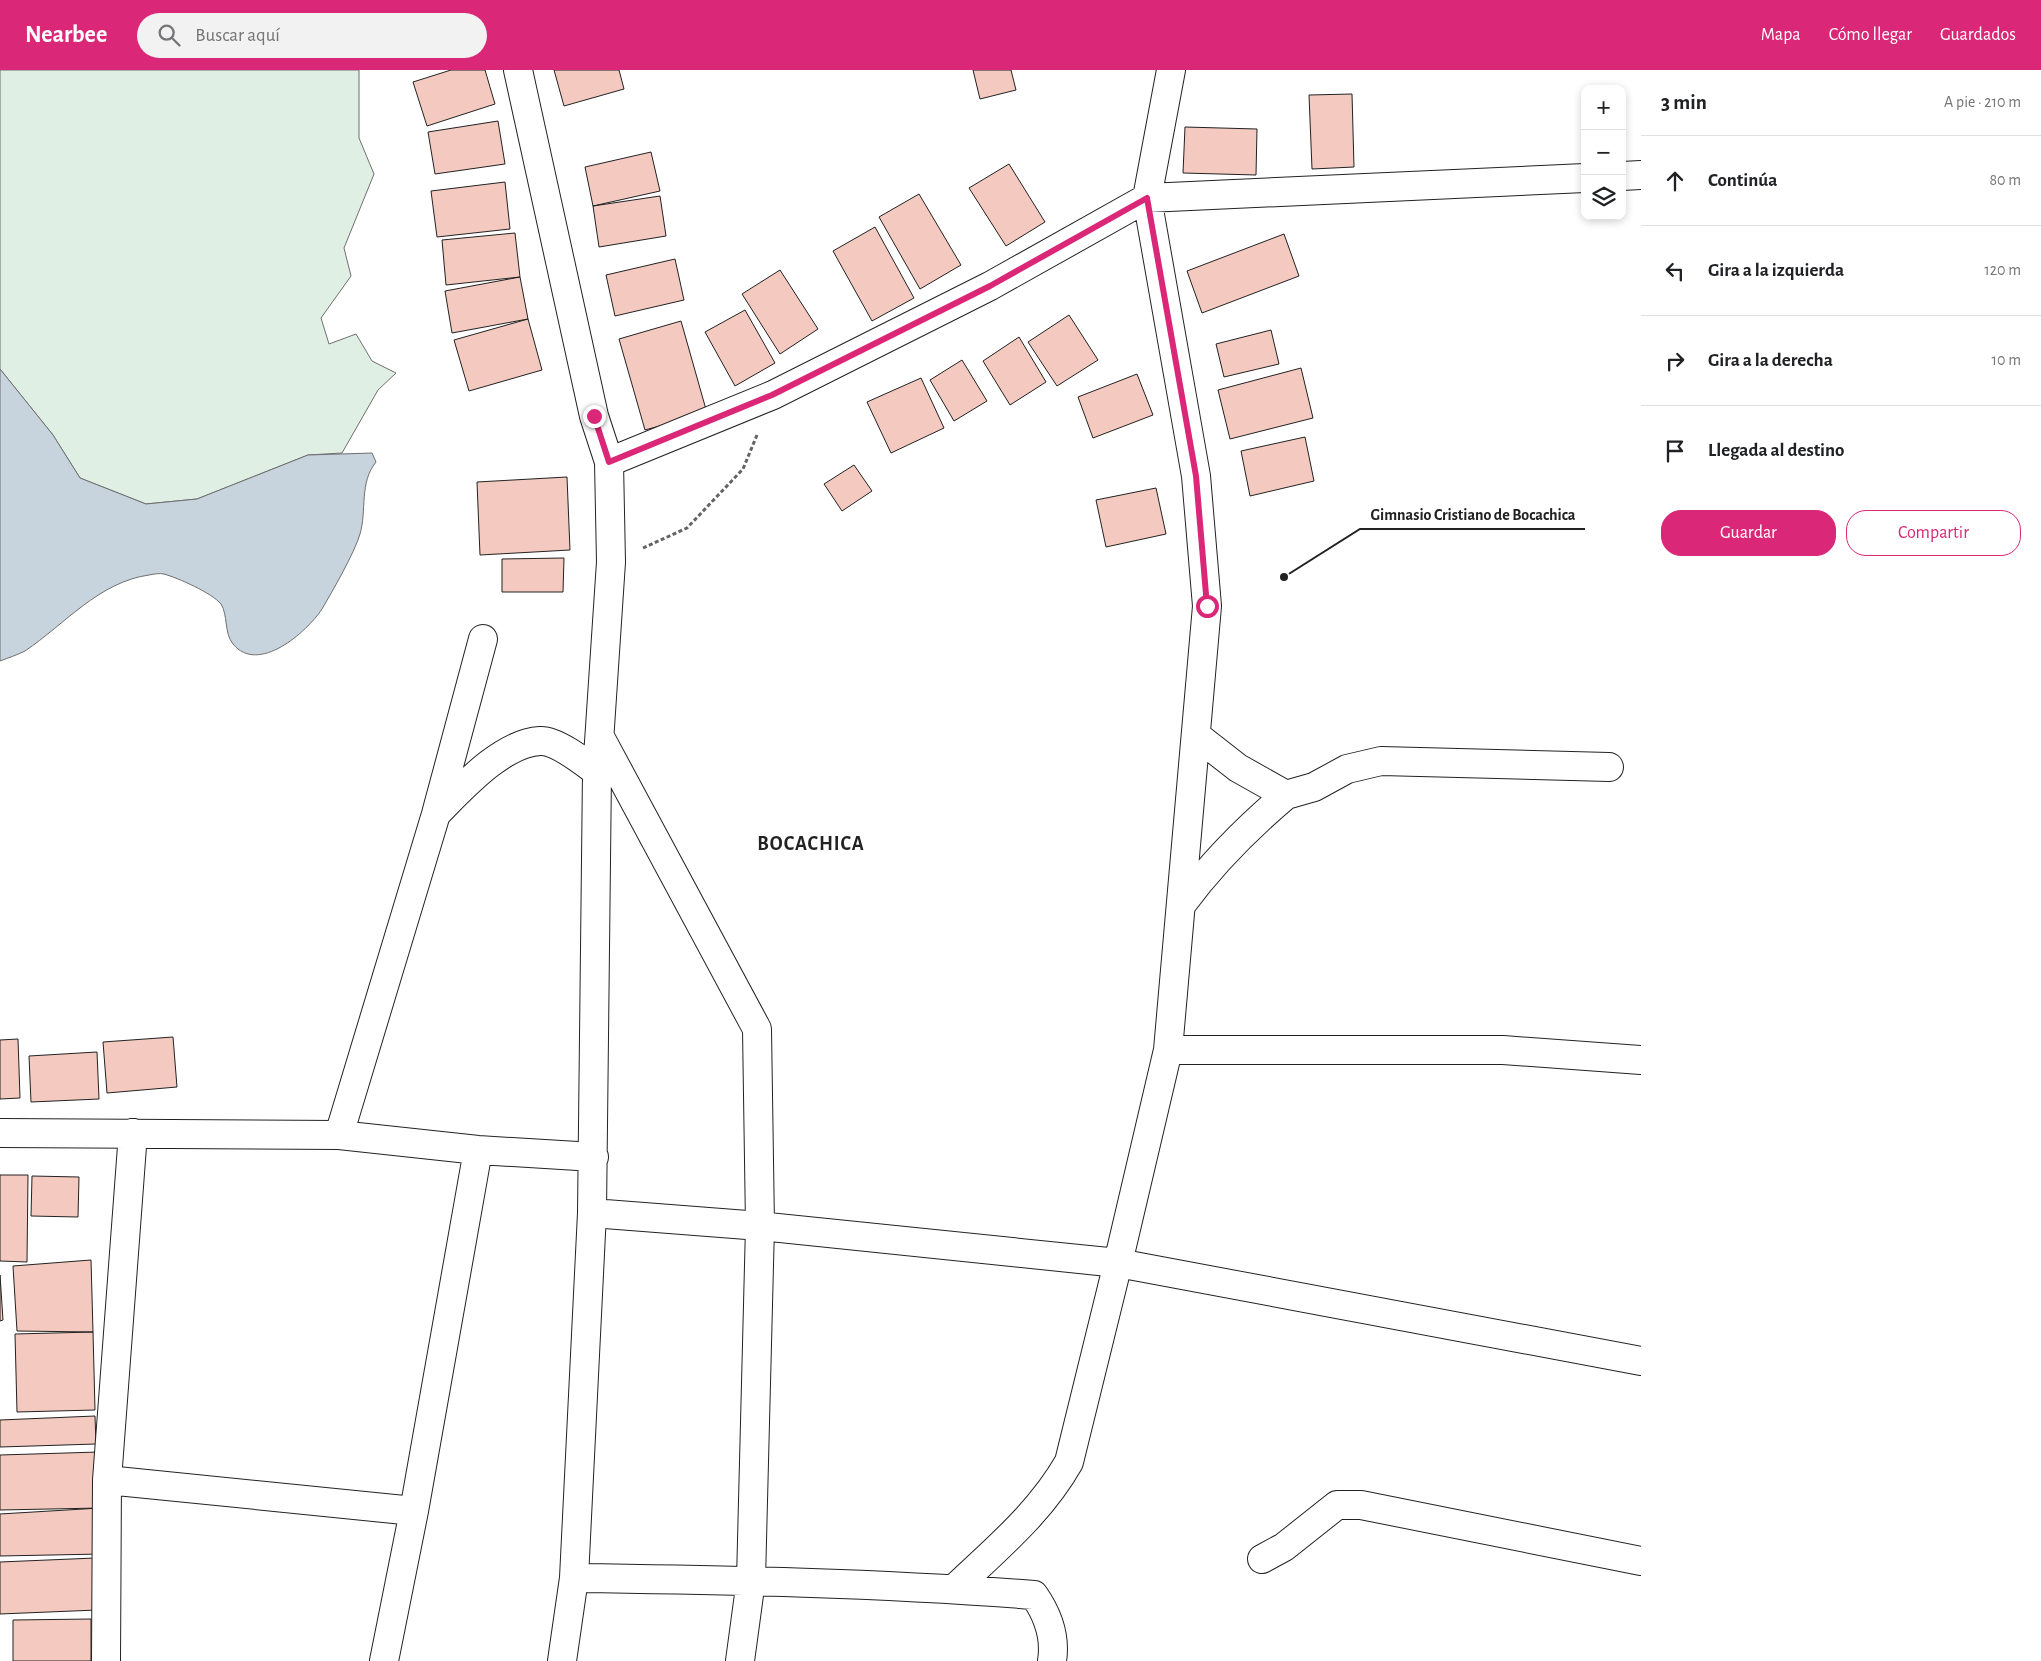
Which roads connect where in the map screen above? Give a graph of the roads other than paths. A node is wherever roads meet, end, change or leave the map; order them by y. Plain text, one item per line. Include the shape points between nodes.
1 (518, 70) edge
2 (1171, 70) edge
3 (1641, 175) edge
4 (1626, 176) edge
5 (1581, 178) edge
6 (1147, 198) junction
7 (609, 462) junction
8 (483, 639) dead end
9 (1197, 736) junction
10 (600, 737) junction
11 (1609, 767) dead end
12 (597, 772) junction
13 (1286, 795) junction
14 (436, 814) junction
15 (1180, 905) junction
16 (1168, 1050) junction
17 (1641, 1060) edge
18 (0, 1132) edge
19 (133, 1133) junction
20 (339, 1136) junction
21 (478, 1150) junction
22 (594, 1157) junction
23 (592, 1212) junction
24 (760, 1226) junction
25 (1118, 1263) junction
26 (1641, 1361) edge
27 (107, 1480) junction
28 (414, 1511) junction
29 (1262, 1559) dead end
30 (1641, 1562) edge
31 (574, 1578) junction
32 (751, 1580) junction
33 (954, 1589) junction
34 (106, 1661) edge
35 (384, 1661) edge
36 (562, 1661) edge
37 (740, 1661) edge
38 (1052, 1661) edge

1 - 7 street via 594,416
2 - 6 street
3 - 4 street
5 - 6 street
6 - 7 street via 990,286 772,395
6 - 9 street via 1197,485 1207,606
7 - 10 street via 611,562
8 - 14 street
9 - 13 street via 1238,768
9 - 15 street
10 - 12 street
10 - 24 street via 757,1029
11 - 13 street via 1381,761 1348,769 1314,787
12 - 14 street via 572,752 541,740 512,749 473,777
12 - 22 street
13 - 15 street via 1206,871
14 - 20 street
15 - 16 street
16 - 17 street via 1503,1050
16 - 25 street
18 - 19 street
19 - 20 street
19 - 27 street
20 - 21 street
21 - 22 street
21 - 28 street
22 - 23 street
23 - 24 street
23 - 31 street
24 - 25 street
24 - 32 street
25 - 26 street
25 - 33 street via 1069,1462 1028,1519
27 - 28 street
27 - 34 street
28 - 35 street
29 - 30 street via 1284,1547 1338,1505 1361,1505
31 - 32 street
31 - 36 street
32 - 33 street
32 - 37 street
33 - 38 street via 1034,1595 1046,1613 1055,1646

